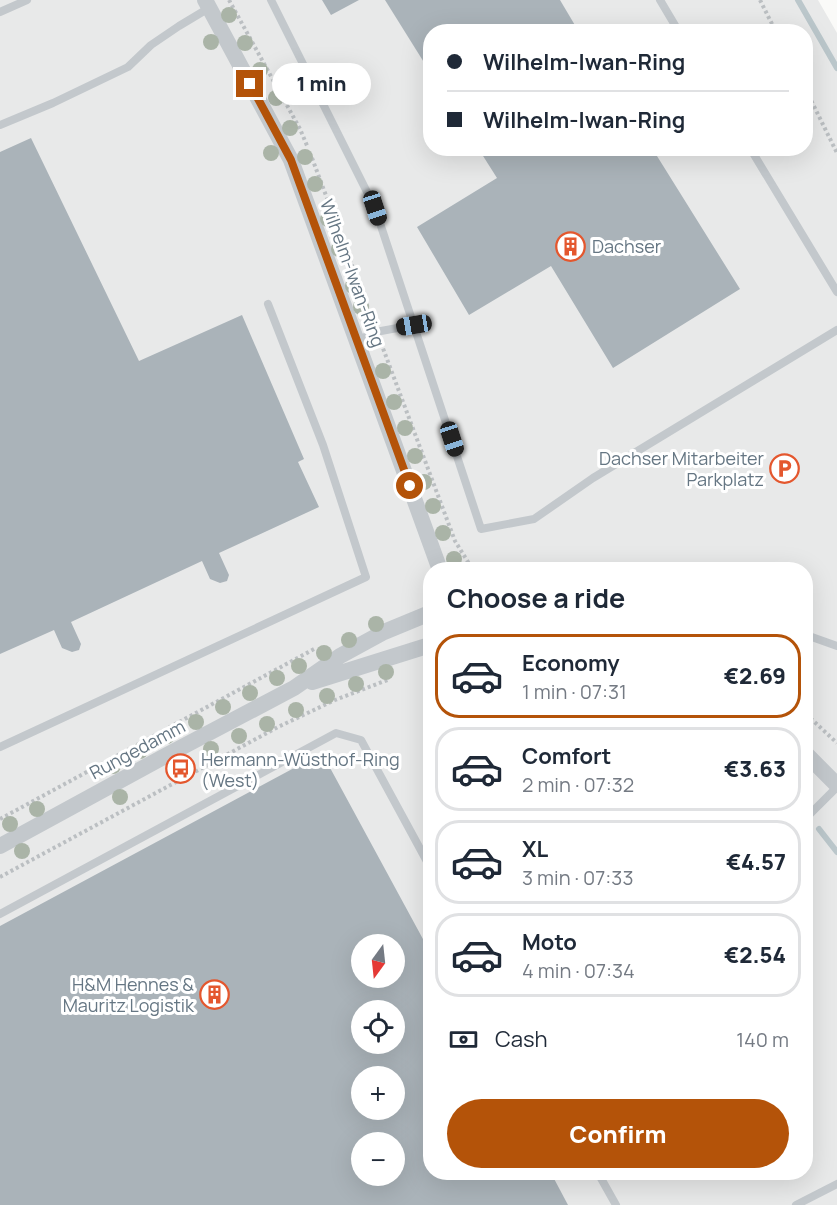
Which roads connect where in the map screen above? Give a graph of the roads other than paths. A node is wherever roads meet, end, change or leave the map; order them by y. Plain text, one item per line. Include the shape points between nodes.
1 (27, 0) edge
2 (271, 0) edge
3 (660, 0) edge
4 (207, 4) edge
5 (0, 12) edge
6 (674, 24) edge
7 (0, 125) edge
8 (755, 156) edge
9 (837, 292) edge
10 (268, 304) dead end
11 (414, 325) junction
12 (837, 330) edge
13 (357, 340) junction
14 (438, 562) edge
15 (423, 616) edge
16 (813, 637) edge
17 (837, 645) edge
18 (423, 647) edge
19 (294, 688) junction
20 (0, 747) edge
21 (813, 761) edge
22 (837, 786) edge
23 (813, 811) edge
24 (0, 846) edge
25 (423, 854) edge
26 (0, 914) edge
27 (602, 1180) edge
28 (837, 1184) edge
29 (616, 1205) edge
30 (796, 1205) edge

1 - 5 lane
2 - 11 lane via 375,208
3 - 6 lane
4 - 7 lane via 128,67
4 - 13 street, Wilhelm-Iwan-Ring via 291,160
8 - 9 lane
10 - 20 lane via 323,446 366,577
11 - 12 lane via 482,529 534,519 593,478
11 - 13 lane
13 - 14 street, Wilhelm-Iwan-Ring
15 - 19 street, Rungedamm via 348,652
16 - 17 lane
18 - 19 street, Rungedamm
19 - 24 street, Rungedamm
21 - 22 street
22 - 23 lane
25 - 26 lane via 361,740 336,733
27 - 29 lane
28 - 30 lane

